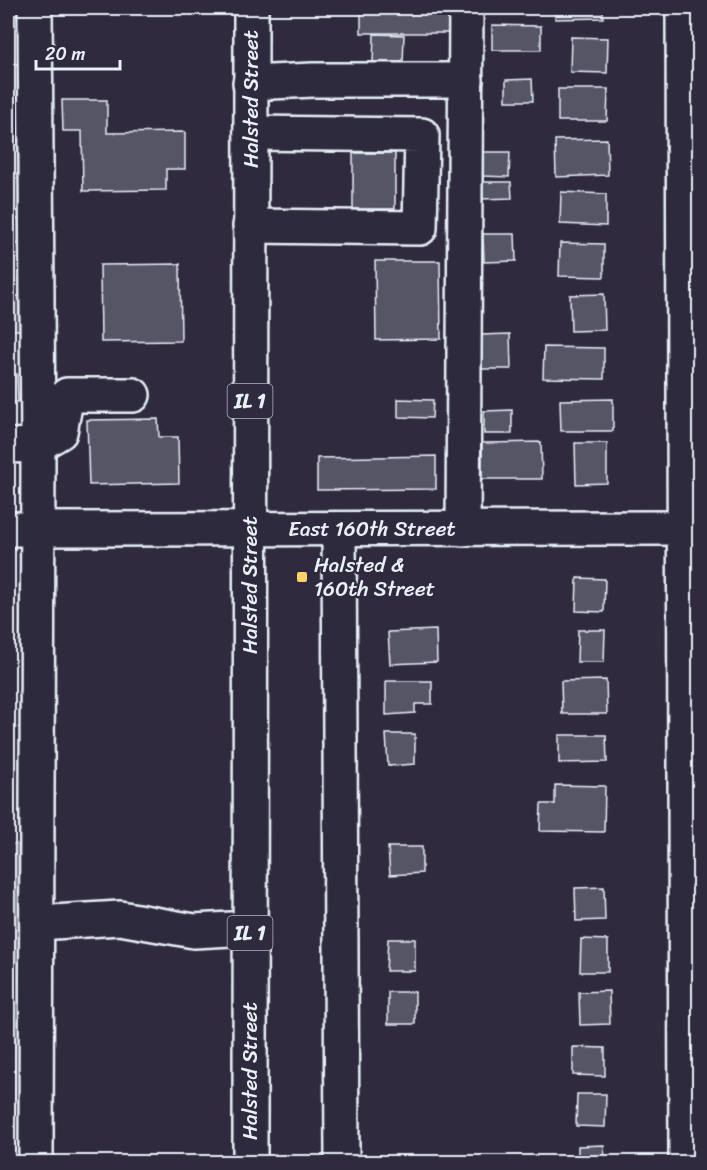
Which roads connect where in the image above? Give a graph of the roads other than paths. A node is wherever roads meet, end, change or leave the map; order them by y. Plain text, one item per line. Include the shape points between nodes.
1 (35, 8) edge
2 (251, 8) edge
3 (466, 8) edge
4 (683, 8) edge
5 (466, 80) junction
6 (250, 83) junction
7 (251, 133) junction
8 (250, 226) junction
9 (133, 395) dead end
10 (23, 446) edge
11 (692, 528) edge
12 (23, 529) edge
13 (250, 529) junction
14 (339, 529) junction
15 (463, 529) junction
16 (37, 923) junction
17 (250, 928) junction
18 (36, 1162) edge
19 (250, 1162) edge
20 (342, 1162) edge
21 (686, 1162) edge

1 - 10 street
2 - 6 street, Halsted Street / IL 1
3 - 5 street
4 - 11 street
5 - 6 street
5 - 15 street
6 - 7 street, Halsted Street / IL 1
7 - 8 street, Halsted Street / IL 1
7 - 8 street via 422,135 420,228
8 - 13 street, Halsted Street / IL 1
9 - 10 street via 67,395 60,432
10 - 12 street
11 - 15 street, East 160th Street
11 - 21 street
12 - 13 street, East 160th Street
12 - 16 street
13 - 14 street, East 160th Street
13 - 17 street, Halsted Street / IL 1
14 - 15 street, East 160th Street
14 - 20 street
16 - 17 street via 120,918 194,930
16 - 18 street
17 - 19 street, Halsted Street / IL 1

